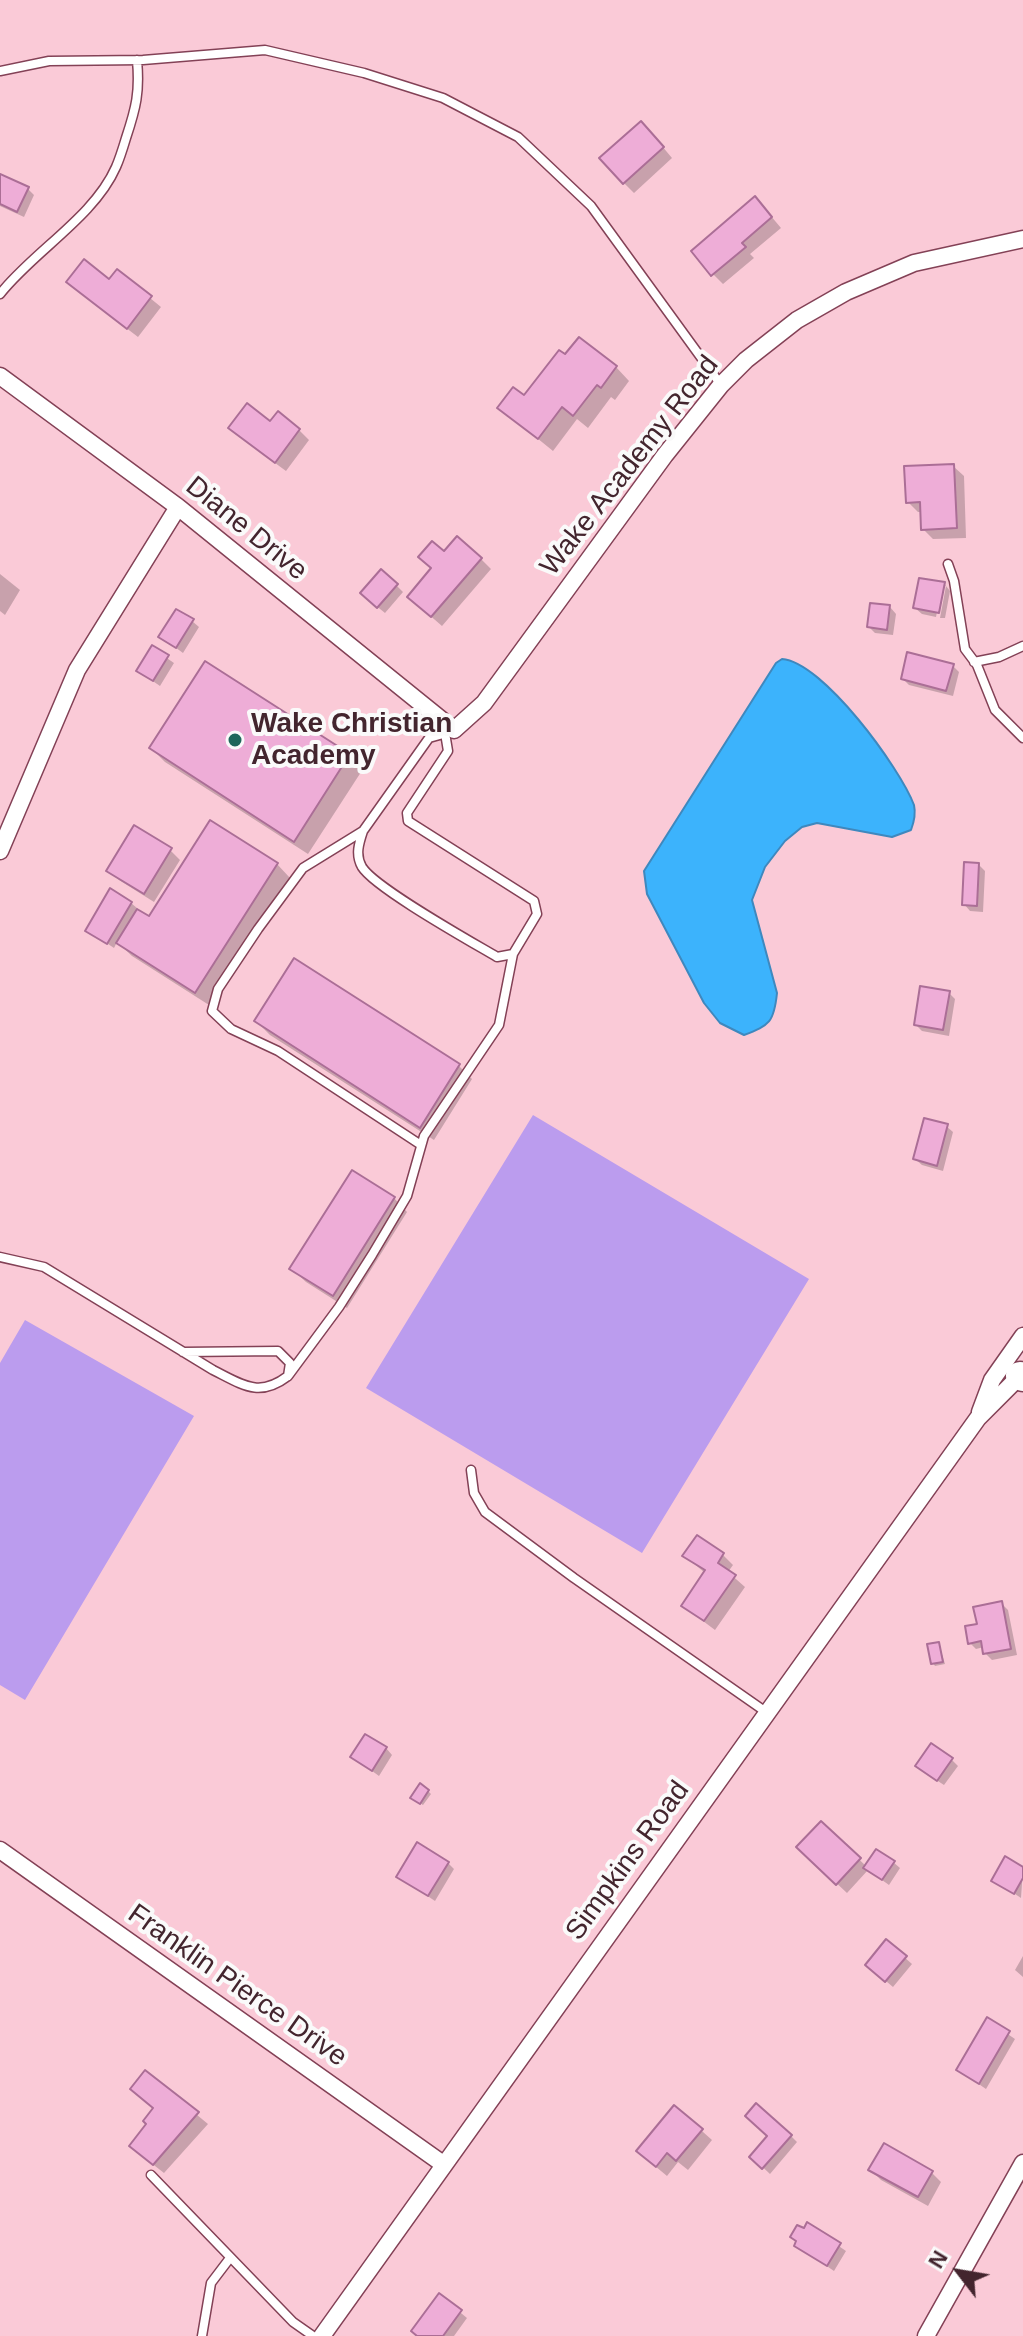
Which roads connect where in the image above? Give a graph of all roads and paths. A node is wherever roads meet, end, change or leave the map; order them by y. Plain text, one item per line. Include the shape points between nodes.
1 (137, 60) junction
2 (0, 71) edge
3 (1023, 239) edge
4 (0, 294) edge
5 (0, 376) edge
6 (721, 385) junction
7 (178, 507) junction
8 (948, 564) dead end
9 (1023, 646) edge
10 (974, 662) junction
11 (450, 732) junction
12 (1023, 738) edge
13 (363, 831) junction
14 (0, 851) edge
15 (513, 954) junction
16 (421, 1145) junction
17 (0, 1257) edge
18 (1023, 1336) edge
19 (183, 1352) junction
20 (1022, 1375) edge
21 (288, 1376) junction
22 (978, 1418) junction
23 (471, 1470) dead end
24 (766, 1712) junction
25 (0, 1850) edge
26 (1023, 2163) edge
27 (443, 2164) junction
28 (151, 2175) dead end
29 (230, 2258) junction
30 (202, 2336) edge
31 (313, 2336) edge
32 (322, 2336) edge
33 (926, 2336) edge

1 - 2 lane via 49,61
1 - 4 lane via 138,103 116,168 89,207
1 - 6 lane via 265,50 443,98 518,137 591,206
3 - 6 street, Wake Academy Road via 914,263 846,292 797,320
5 - 7 street, Diane Drive
6 - 11 street, Wake Academy Road via 484,703
7 - 11 street, Diane Drive
7 - 14 street via 77,670
8 - 10 lane via 965,649
9 - 10 lane
10 - 12 lane via 995,710
11 - 13 lane via 429,738
11 - 15 lane via 448,751 407,813 408,821 534,901 537,914
13 - 15 lane via 357,850 362,867 381,884 497,957
13 - 16 lane via 303,868 218,989 212,1011 231,1029 278,1051
15 - 16 lane via 499,1025
16 - 21 lane via 407,1196 339,1307
17 - 19 lane via 44,1267
18 - 22 street, Simpkins Road via 992,1380
19 - 21 lane via 259,1389
19 - 21 lane via 278,1351 290,1363
20 - 22 street, Simpkins Road
22 - 24 street, Simpkins Road
23 - 24 lane via 474,1493 485,1512
24 - 27 street, Simpkins Road
25 - 27 street, Franklin Pierce Drive
26 - 33 street
27 - 32 street, Simpkins Road
28 - 29 lane
29 - 30 lane via 211,2283
29 - 31 lane

